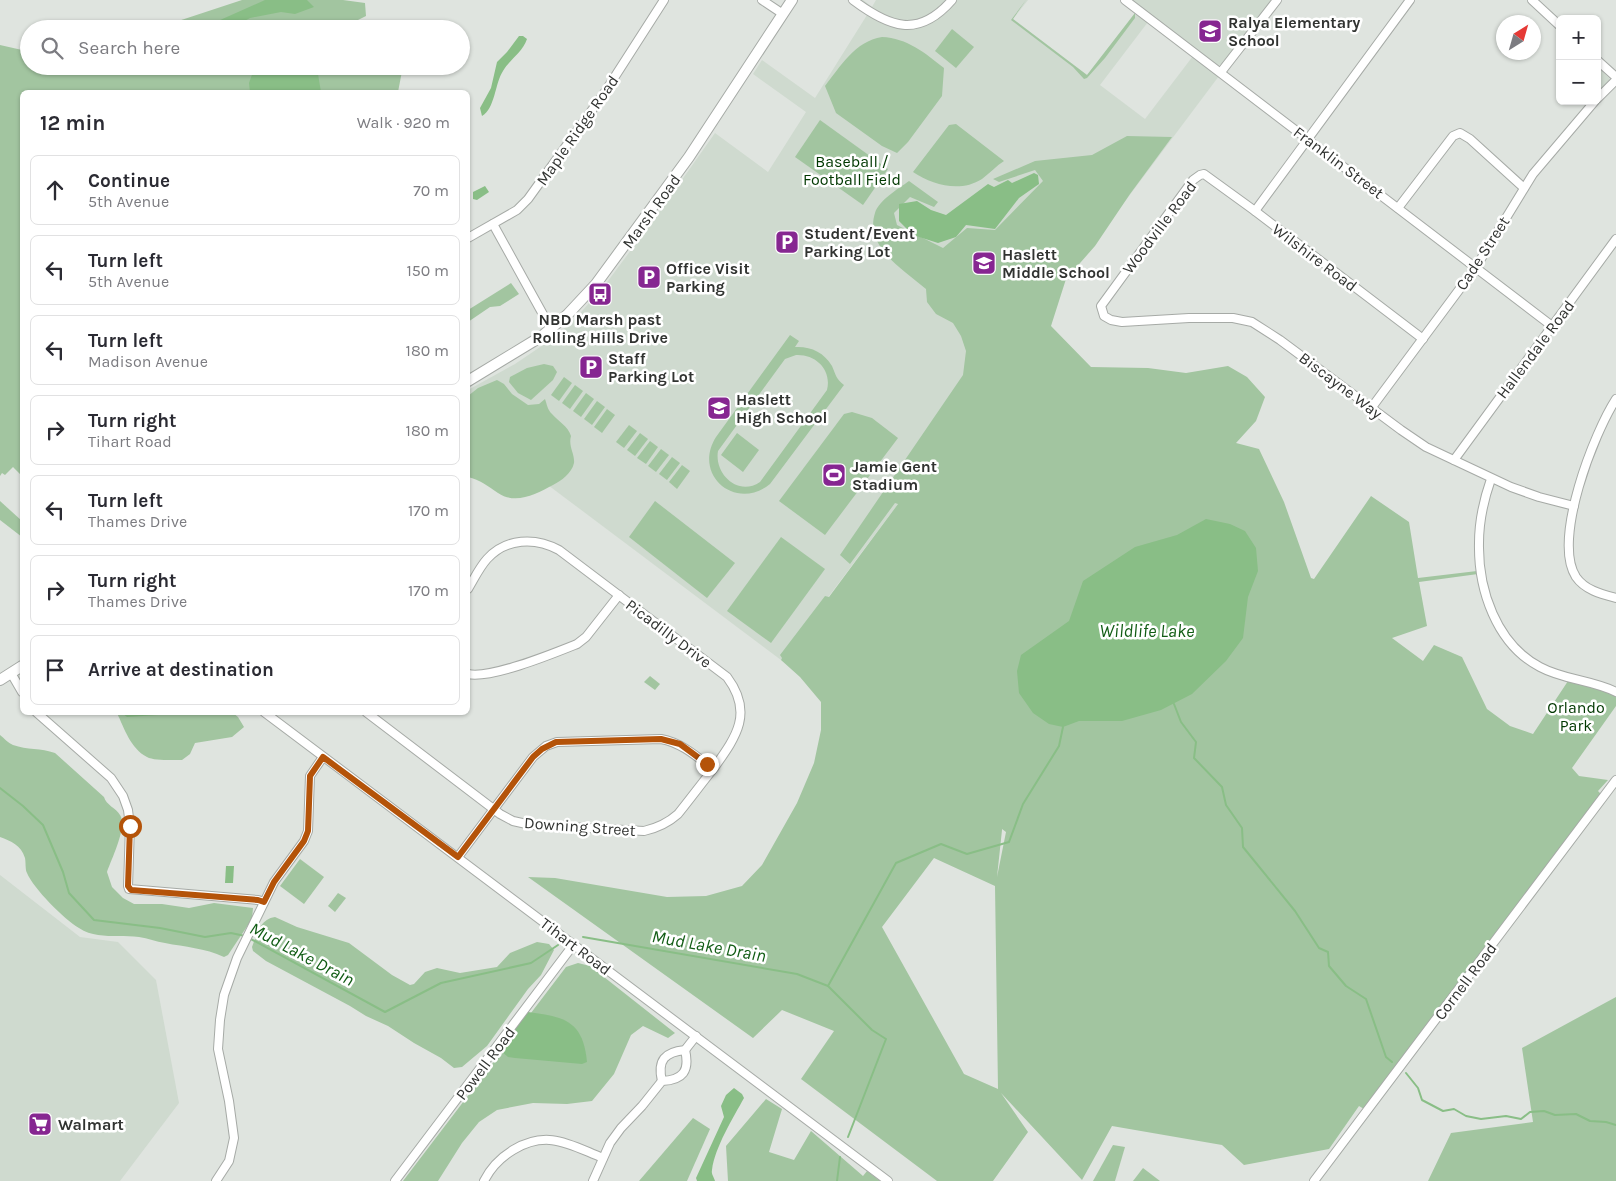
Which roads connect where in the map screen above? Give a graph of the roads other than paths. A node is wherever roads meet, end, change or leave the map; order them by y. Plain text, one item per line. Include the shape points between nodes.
1 (664, 0) edge
2 (762, 0) edge
3 (792, 0) edge
4 (853, 0) edge
5 (952, 0) edge
6 (1125, 0) edge
7 (1277, 0) edge
8 (1410, 0) edge
9 (1532, 0) edge
10 (783, 14) junction
11 (1556, 22) edge
12 (1601, 64) edge
13 (1221, 72) junction
14 (1616, 78) edge
15 (1601, 94) edge
16 (1592, 105) edge
17 (1308, 138) junction
18 (1207, 176) joint
19 (1524, 188) junction
20 (1398, 208) junction
21 (1255, 211) junction
22 (492, 224) junction
23 (470, 237) edge
24 (1616, 239) edge
25 (1476, 267) junction
26 (1102, 311) joint
27 (1552, 326) junction
28 (553, 328) junction
29 (1423, 339) junction
30 (470, 381) edge
31 (1616, 399) edge
32 (1372, 407) junction
33 (1454, 460) junction
34 (1491, 479) junction
35 (1574, 506) junction
36 (470, 586) edge
37 (618, 595) junction
38 (1616, 598) edge
39 (20, 667) edge
40 (11, 673) junction
41 (470, 674) edge
42 (0, 680) edge
43 (20, 689) edge
44 (1616, 692) edge
45 (39, 715) edge
46 (271, 715) edge
47 (370, 715) edge
48 (323, 757) junction
49 (713, 769) junction
50 (1616, 780) edge
51 (494, 809) junction
52 (458, 857) junction
53 (264, 902) junction
54 (574, 944) junction
55 (696, 1036) junction
56 (685, 1050) junction
57 (662, 1081) junction
58 (603, 1158) junction
59 (216, 1181) edge
60 (395, 1181) edge
61 (484, 1181) edge
62 (593, 1181) edge
63 (888, 1181) edge
64 (1314, 1181) edge

1 - 22 street, Maple Ridge Road via 528,199 517,210
2 - 10 street
3 - 10 main road, Marsh Road
4 - 5 street via 882,20 903,25 932,18
6 - 13 street, Franklin Street
7 - 13 street
8 - 17 street
9 - 11 street
10 - 28 main road, Marsh Road via 661,198 596,284
12 - 14 street
13 - 17 street, Franklin Street
14 - 15 street, Cade Street
16 - 19 street, Cade Street
17 - 20 street, Franklin Street
17 - 21 street
18 - 21 street, Wilshire Road
18 - 26 street, Woodville Road via 1200,175 1193,180 1102,304
19 - 20 street via 1460,133 1453,136
19 - 25 street, Cade Street
20 - 25 street, Franklin Street
21 - 29 street, Wilshire Road
22 - 23 street, Maple Ridge Road
22 - 28 street
24 - 27 street, Hallendale Road
25 - 27 street, Franklin Street
25 - 29 street, Cade Street
26 - 32 street, Biscayne Way via 1108,319 1117,322 1189,318 1247,320 1272,334
27 - 33 street, Hallendale Road
28 - 30 main road, Marsh Road
29 - 32 street, Cade Street
31 - 35 street via 1595,439
32 - 33 street, Biscayne Way via 1416,440
33 - 34 street, Biscayne Way
34 - 35 street, Biscayne Way
34 - 44 street via 1482,510 1479,543 1483,583 1496,622 1514,648 1539,667
35 - 38 street via 1569,535 1572,570 1588,588
36 - 37 street, Picadilly Drive via 490,556 502,547 522,541 553,547
37 - 41 street via 594,629 577,644 496,672
37 - 49 street, Picadilly Drive via 722,672 734,688 740,707 739,728
39 - 40 main road
40 - 42 main road
40 - 43 street
45 - 53 street via 111,778 123,796 130,826 130,889
46 - 48 street, Tihart Road
47 - 51 street, Downing Street
48 - 52 street, Tihart Road
48 - 53 street via 310,776 308,831 304,841 274,882
49 - 51 street, Downing Street via 678,814 650,830 531,826 513,821
49 - 51 street via 686,748 661,739 562,740 546,746 533,757
50 - 64 street, Cornell Road
51 - 52 street
52 - 54 street, Tihart Road
53 - 59 street via 230,974 220,1014 218,1049 230,1101 234,1138 229,1161
54 - 55 street, Tihart Road
54 - 60 street, Powell Road
55 - 56 street
55 - 63 street, Tihart Road
56 - 57 street via 670,1053 664,1059 660,1066
56 - 57 street via 688,1065 682,1075 676,1080
57 - 58 street via 621,1128
58 - 61 street via 560,1141 541,1139 521,1146 498,1161
58 - 62 street

